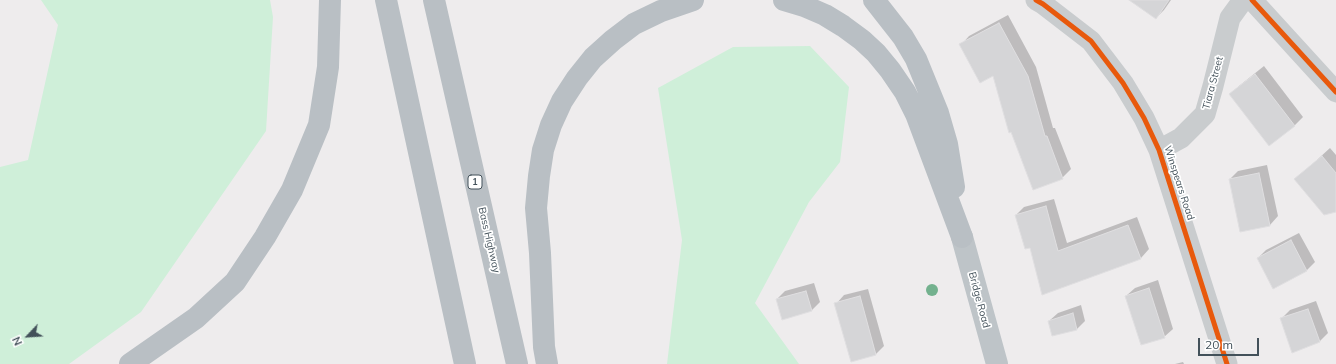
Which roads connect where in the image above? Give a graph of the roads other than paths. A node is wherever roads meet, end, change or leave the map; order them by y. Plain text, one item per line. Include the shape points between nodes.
1 (330, 0) edge
2 (386, 0) edge
3 (434, 0) edge
4 (693, 0) edge
5 (784, 0) edge
6 (874, 0) edge
7 (1036, 0) edge
8 (1243, 0) edge
9 (1252, 0) edge
10 (1336, 92) edge
11 (1159, 150) junction
12 (962, 237) junction
13 (130, 364) edge
14 (465, 364) edge
15 (517, 364) edge
16 (546, 364) edge
17 (997, 364) edge
18 (1228, 364) edge

1 - 13 highway via 328,67 319,124 292,190 265,238 235,282 196,318
2 - 14 highway
3 - 15 highway, Bass Highway / 1
4 - 16 highway via 660,11 634,24 613,40 593,58 577,78 551,125 543,150 536,208
5 - 12 highway via 825,15 843,26 876,53 890,70 916,114
6 - 12 highway via 903,37 916,59 938,113 947,144
7 - 11 street, Winspears Road via 1092,41 1123,83
8 - 11 street, Tiara Street via 1230,18 1204,114 1181,138
9 - 10 street
11 - 18 street, Winspears Road
12 - 17 highway, Bridge Road

